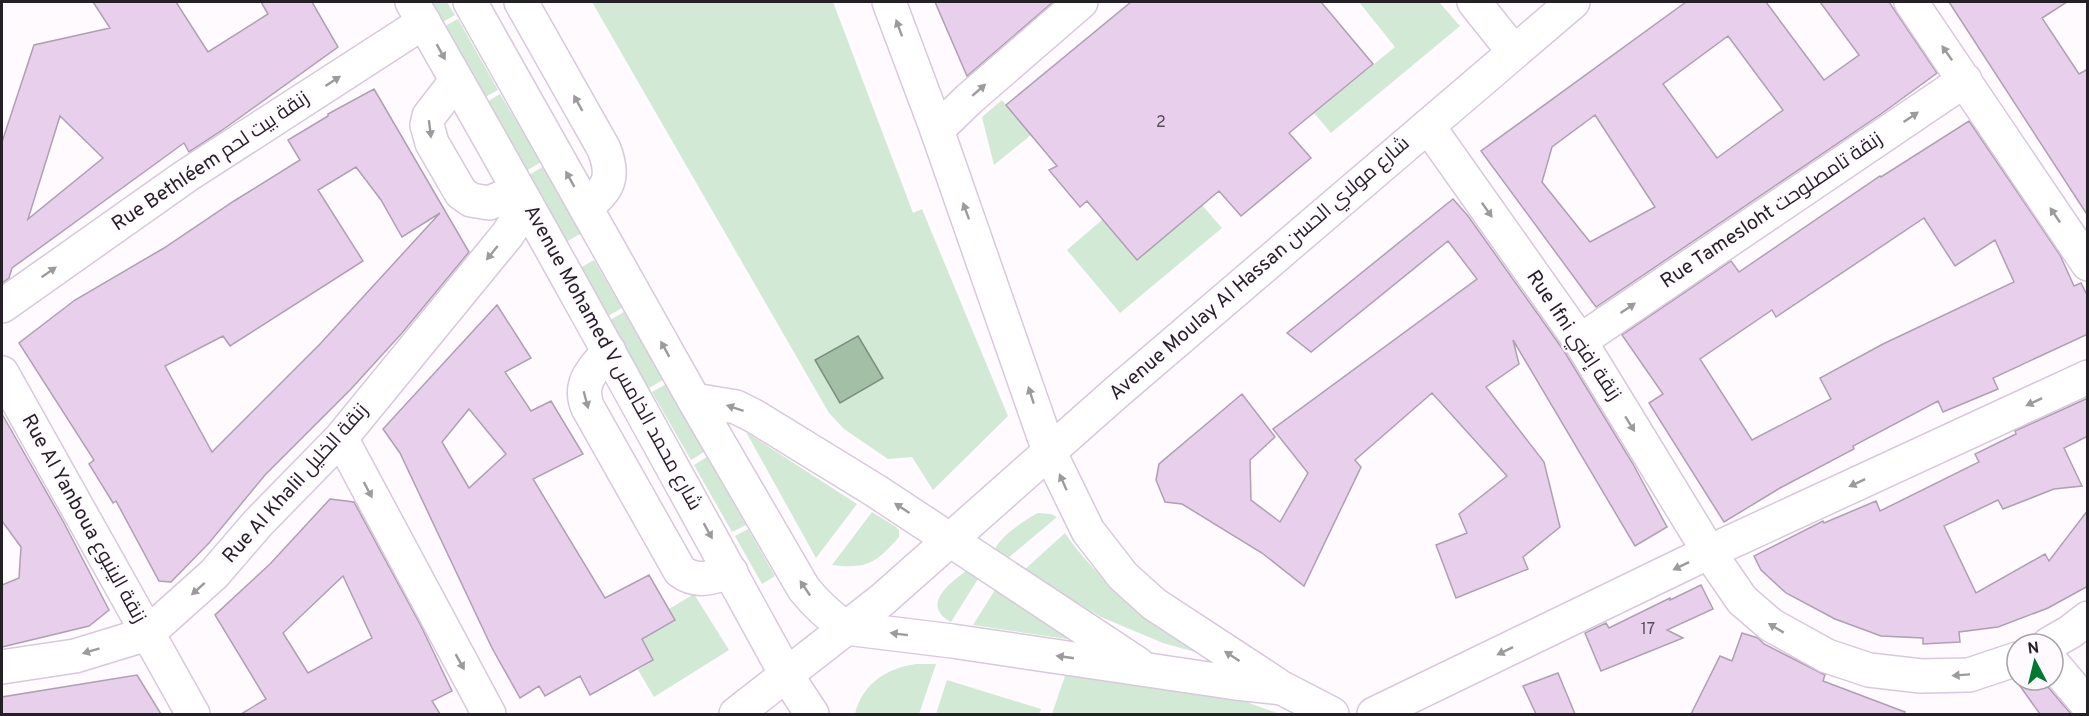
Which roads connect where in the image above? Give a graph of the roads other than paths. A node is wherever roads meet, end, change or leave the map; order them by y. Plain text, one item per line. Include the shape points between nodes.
1 (470, 2) edge
2 (521, 2) edge
3 (889, 2) edge
4 (1081, 2) edge
5 (1474, 2) edge
6 (1573, 2) edge
7 (1911, 2) edge
8 (418, 12) edge
9 (1514, 52) junction
10 (1965, 80) junction
11 (456, 81) junction
12 (1428, 126) junction
13 (937, 130) junction
14 (522, 198) junction
15 (586, 207) junction
16 (2088, 264) edge
17 (2, 306) edge
18 (1580, 341) junction
19 (609, 351) junction
20 (2, 373) edge
21 (2088, 377) edge
22 (694, 400) junction
23 (341, 438) junction
24 (1049, 451) junction
25 (951, 540) junction
26 (1709, 552) junction
27 (731, 572) junction
28 (2088, 618) edge
29 (846, 628) junction
30 (147, 634) junction
31 (2065, 635) edge
32 (2005, 663) edge
33 (2, 667) edge
34 (1144, 668) junction
35 (787, 676) junction
36 (2065, 678) edge
37 (1282, 688) junction
38 (2088, 705) edge
39 (193, 714) edge
40 (489, 714) edge
41 (736, 714) edge
42 (812, 714) edge
43 (1332, 714) edge
44 (1374, 714) edge

15 -> 1 street
15 -> 2 street via 609,181 608,161
13 -> 3 street
13 -> 4 street
5 - 9 street
6 - 9 street, Avenue Moulay Al Hassan شارع مولاي الحسن
10 -> 7 street
8 -> 11 street, Avenue Mohamed V شارع محمد الخامس
17 -> 8 street, Rue Bethléem زنقة بيت لحم
9 - 12 street, Avenue Moulay Al Hassan شارع مولاي الحسن
16 -> 10 street
18 -> 10 street, Rue Tamesloht زنقة تامصلوحت
11 - 14 street, Avenue Mohamed V شارع محمد الخامس
11 -> 14 street via 429,116 428,134 432,142 461,193 471,200 489,203
12 -> 18 street, Rue Ifni زنقة إفني
12 - 24 street, Avenue Moulay Al Hassan شارع مولاي الحسن
24 -> 13 street
14 - 19 street, Avenue Mohamed V شارع محمد الخامس
14 -> 23 street, Rue Al Khalil زنقة الخليل via 508,234
22 -> 15 street
18 -> 26 street, Rue Ifni زنقة إفني
19 -> 27 street, Avenue Mohamed V شارع محمد الخامس
19 -> 27 street via 585,383 584,400 593,418 680,571 699,579
20 - 30 street, Rue Al Yanboua زنقة الينبوع
21 -> 26 street
25 -> 22 street via 754,416 736,407
29 -> 22 street via 804,589
23 -> 30 street, Rue Al Khalil زنقة الخليل via 214,574
23 -> 40 street
24 - 25 street, Avenue Moulay Al Hassan شارع مولاي الحسن
37 -> 24 street via 1154,604 1123,576 1088,531
25 - 29 street, Avenue Moulay Al Hassan شارع مولاي الحسن
25 - 34 street
32 -> 26 street, Rue Ifni زنقة إفني via 1969,675 1921,676 1869,670 1827,656 1771,626 1742,600
26 -> 44 street
27 - 35 street, Avenue Mohamed V شارع محمد الخامس
28 - 31 street
34 -> 29 street
29 - 35 street, Avenue Moulay Al Hassan شارع مولاي الحسن
30 -> 33 street, Rue Al Khalil زنقة الخليل via 75,656
30 - 39 street, Rue Al Yanboua زنقة الينبوع
34 - 37 street
35 - 41 street, Avenue Moulay Al Hassan شارع مولاي الحسن
35 - 42 street, Avenue Mohamed V شارع محمد الخامس
36 - 38 street
37 - 43 street

